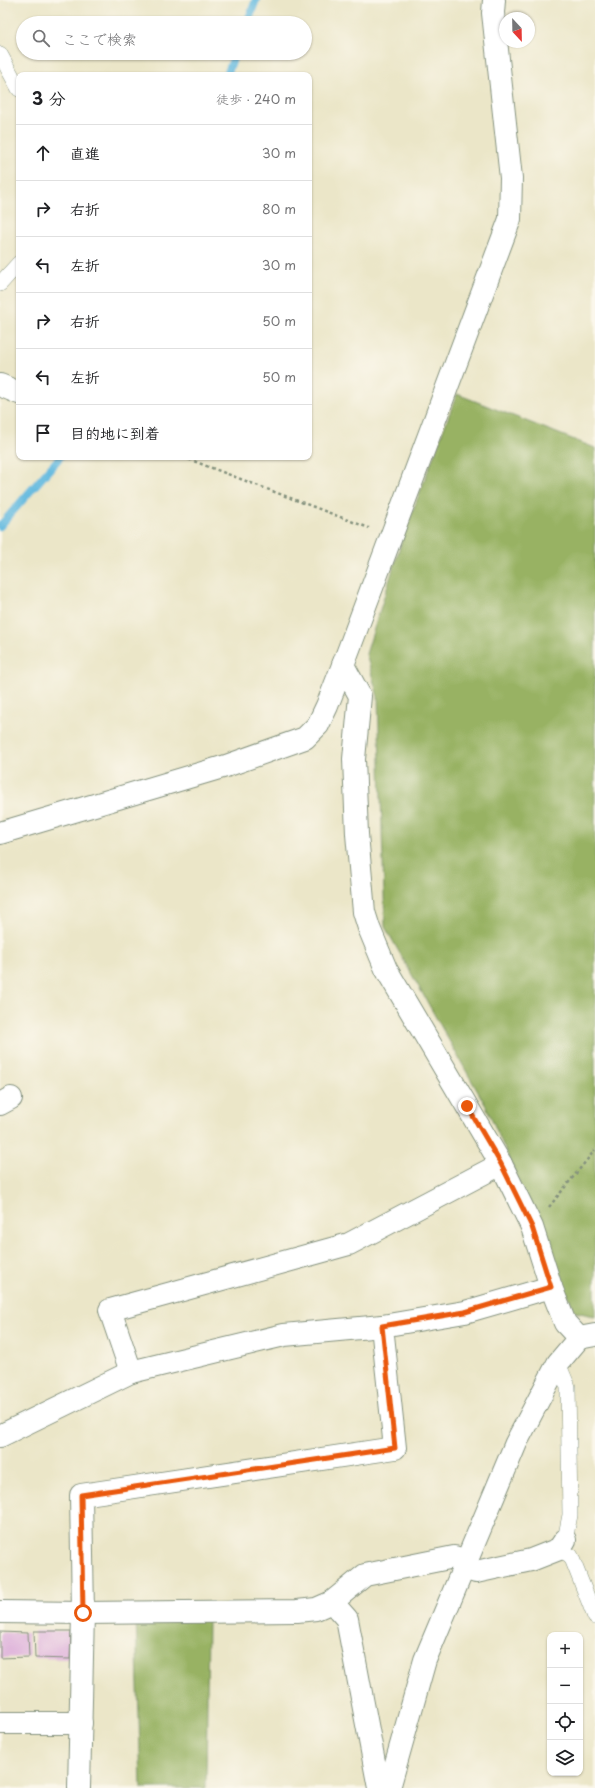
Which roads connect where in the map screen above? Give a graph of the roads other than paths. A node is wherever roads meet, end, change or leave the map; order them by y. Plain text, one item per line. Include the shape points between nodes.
1 (494, 0) edge
2 (0, 54) edge
3 (16, 83) edge
4 (16, 266) edge
5 (0, 284) edge
6 (0, 385) edge
7 (16, 392) edge
8 (343, 665) junction
9 (0, 833) edge
10 (501, 1164) junction
11 (551, 1287) junction
12 (382, 1326) junction
13 (587, 1336) edge
14 (558, 1363) junction
15 (131, 1372) junction
16 (0, 1436) edge
17 (562, 1544) junction
18 (464, 1565) junction
19 (332, 1602) junction
20 (0, 1612) edge
21 (83, 1613) junction
22 (595, 1617) edge
23 (0, 1723) edge
24 (81, 1723) junction
25 (79, 1788) edge
26 (379, 1788) edge
27 (389, 1788) edge

1 - 8 street via 493,13 511,178 510,219
2 - 3 lane
4 - 5 lane
6 - 7 street
8 - 9 street via 318,725 305,738 226,766
8 - 10 street via 360,696 354,759 357,834 364,912 369,928 386,969
10 - 11 street via 532,1227
10 - 15 street via 349,1244 110,1310
11 - 12 street via 465,1312
11 - 13 street via 565,1323
12 - 15 street via 284,1335
12 - 21 street via 395,1448 81,1495
13 - 14 street
14 - 17 lane via 568,1387 570,1515
14 - 18 street via 516,1443
15 - 16 street
17 - 18 street via 531,1560 476,1572
17 - 22 lane via 571,1556
18 - 19 street via 454,1558 365,1574
18 - 27 street via 425,1660
19 - 21 street via 297,1611
19 - 26 street via 347,1619
20 - 21 street
21 - 24 street
23 - 24 street
24 - 25 street

